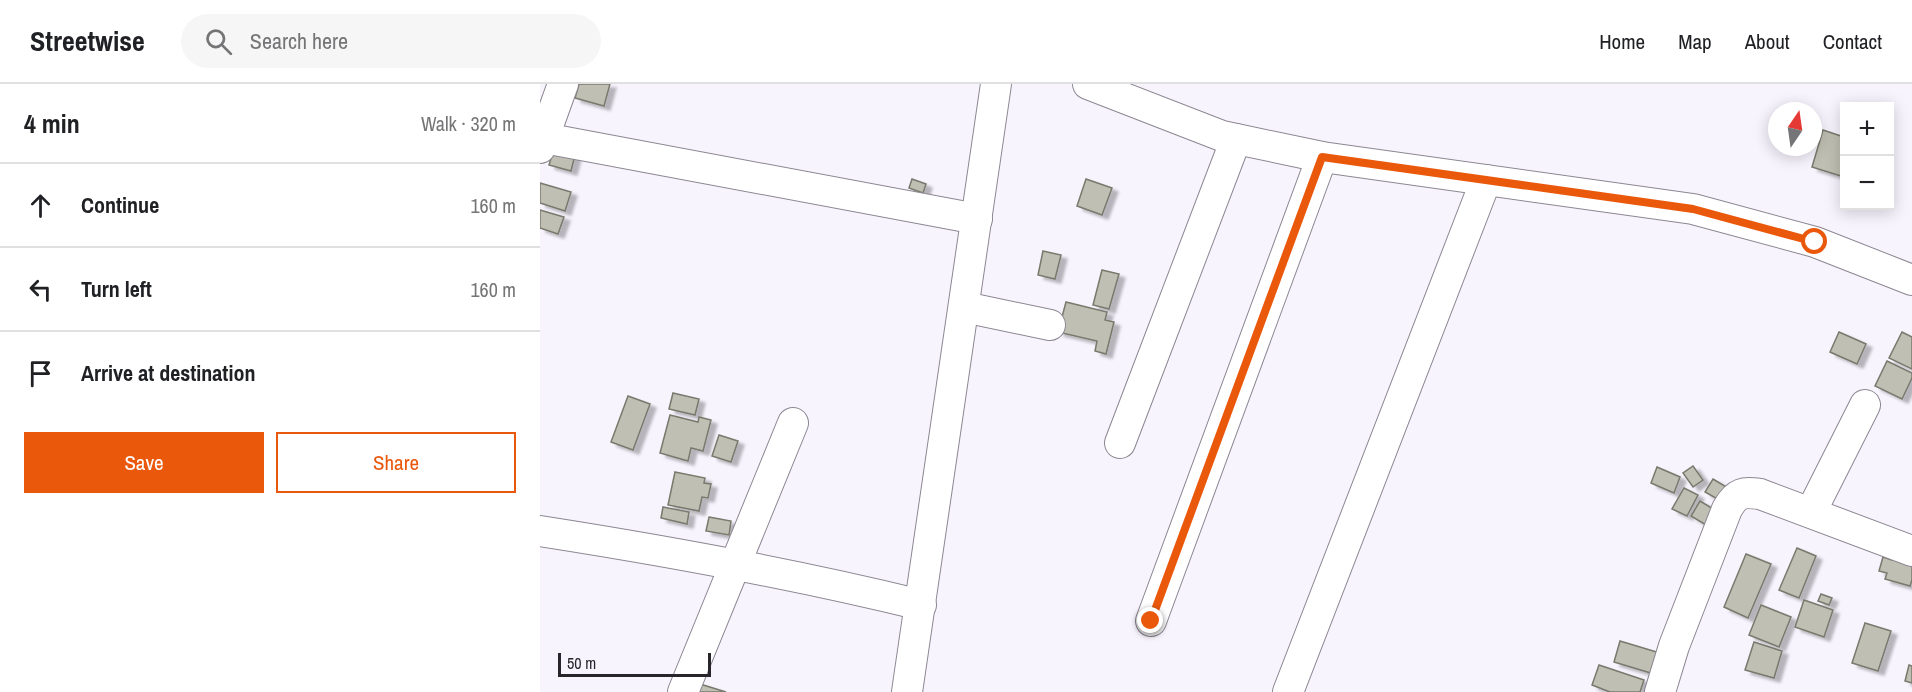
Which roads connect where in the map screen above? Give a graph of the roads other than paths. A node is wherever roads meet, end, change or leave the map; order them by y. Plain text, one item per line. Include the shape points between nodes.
1 (563, 84) edge
2 (996, 84) edge
3 (1088, 84) edge
4 (1236, 139) junction
5 (542, 143) edge
6 (1322, 157) junction
7 (1486, 180) junction
8 (976, 219) junction
9 (1912, 280) edge
10 (964, 307) junction
11 (1050, 325) dead end
12 (1865, 405) dead end
13 (794, 423) dead end
14 (1120, 443) dead end
15 (1811, 512) junction
16 (540, 531) edge
17 (1912, 551) edge
18 (736, 565) junction
19 (921, 605) junction
20 (1151, 621) dead end
21 (683, 692) edge
22 (907, 692) edge
23 (1288, 692) edge
24 (1660, 692) edge

1 - 5 street
2 - 8 street
3 - 4 street
4 - 6 street
4 - 14 street
5 - 8 street
6 - 7 street
6 - 20 street
7 - 9 street via 1693,209 1815,242
7 - 23 street
8 - 10 street
10 - 11 street
10 - 19 street
12 - 15 street
13 - 18 street
15 - 17 street
15 - 24 street via 1761,494 1744,492 1733,499 1674,646
16 - 18 street
18 - 19 street
18 - 21 street
19 - 22 street

